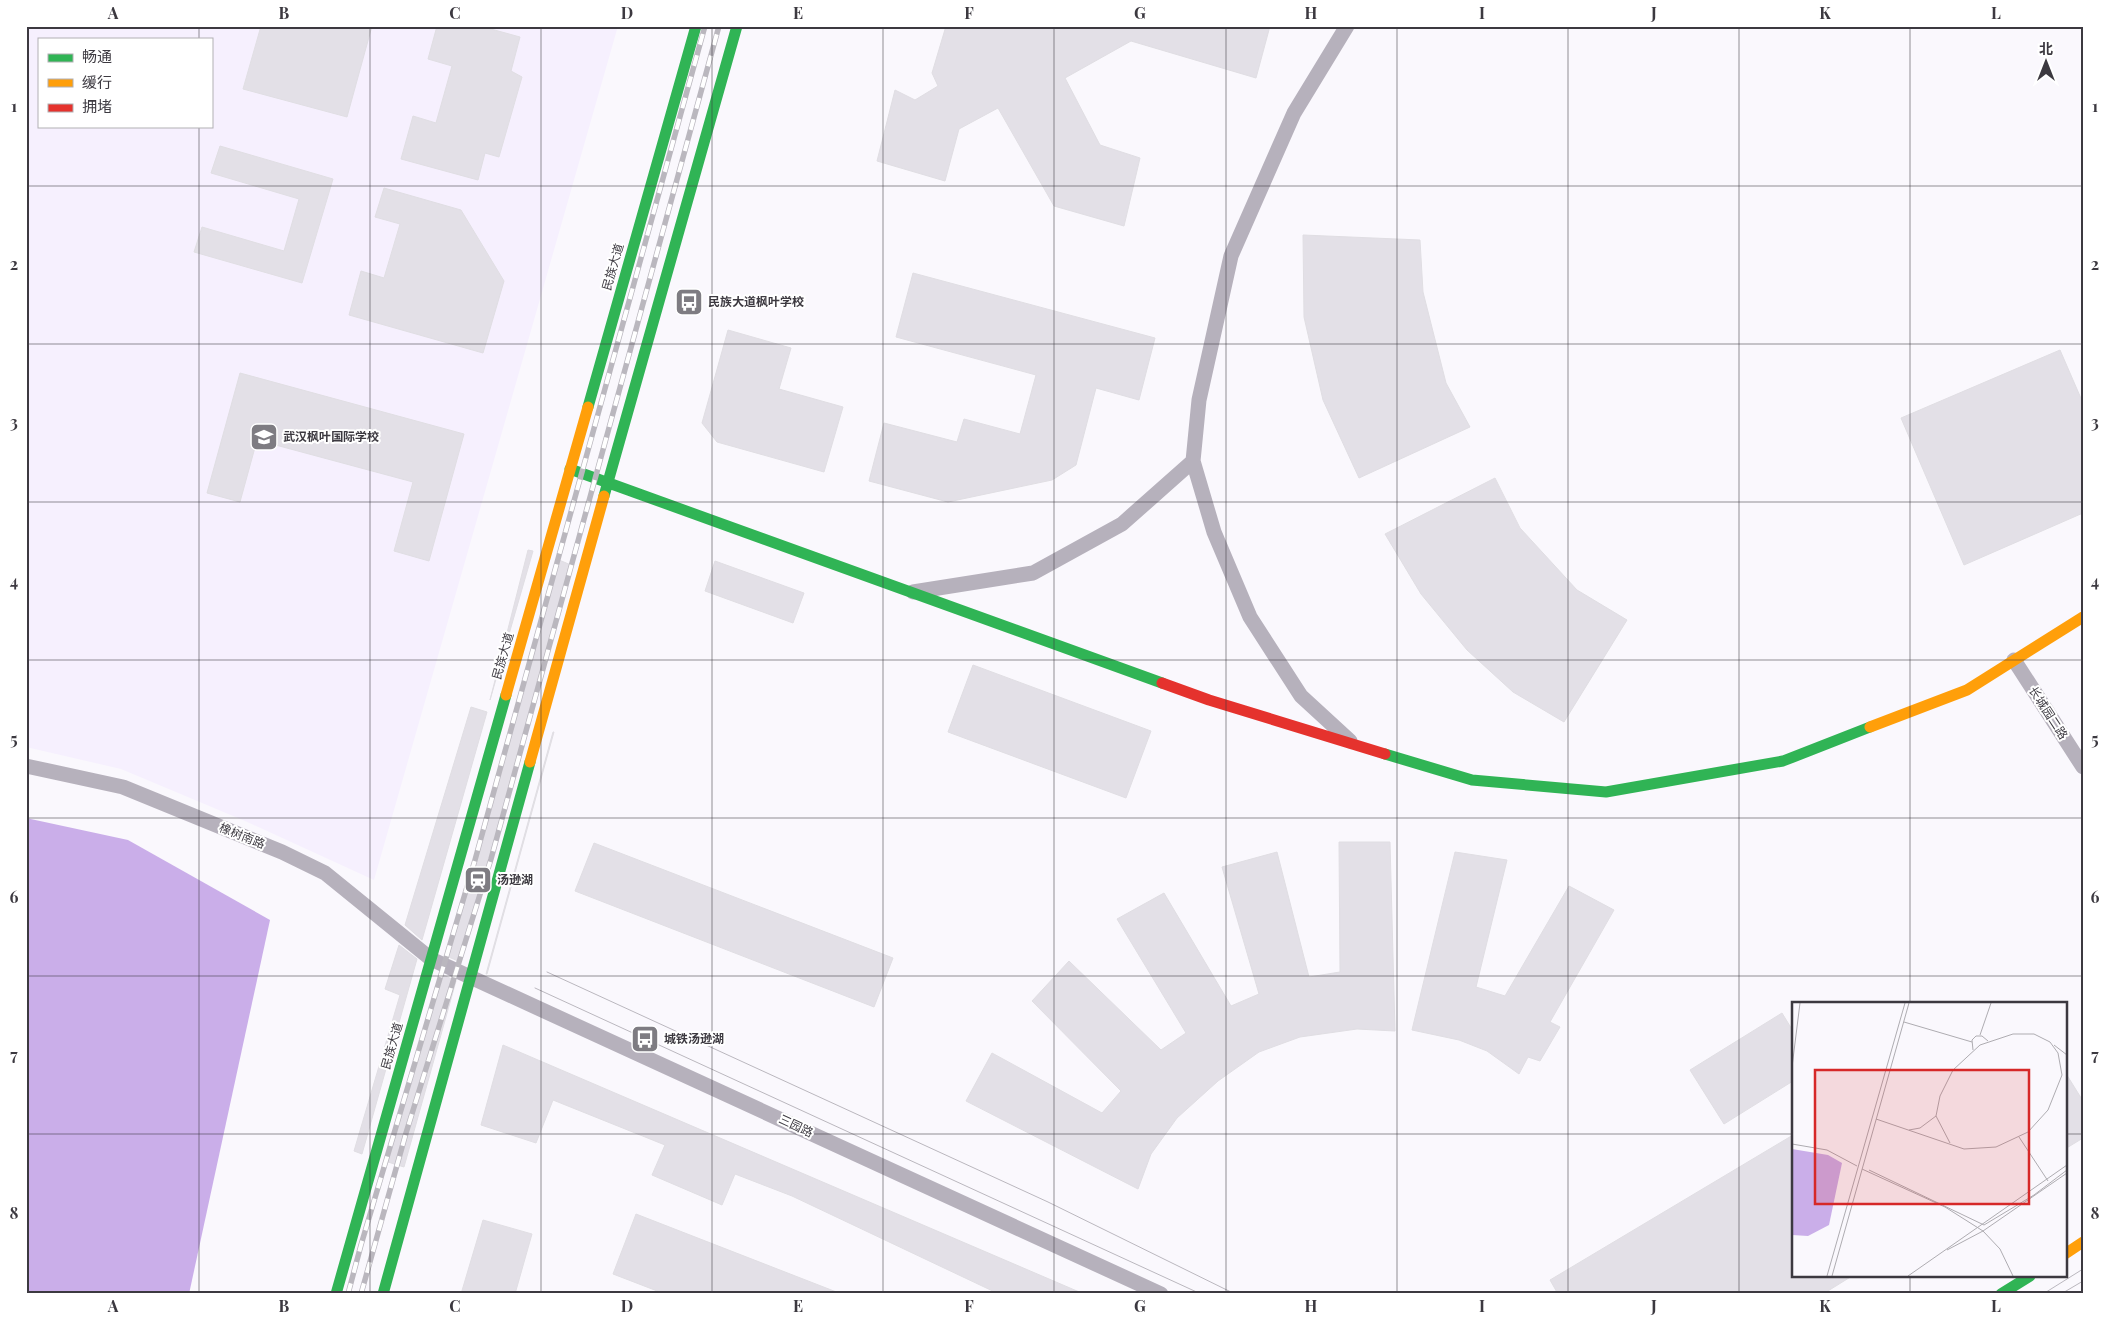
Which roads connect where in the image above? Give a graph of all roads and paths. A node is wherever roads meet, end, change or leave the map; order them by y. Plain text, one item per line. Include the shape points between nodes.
1 (696, 26) edge
2 (737, 26) edge
3 (1347, 26) edge
4 (1192, 461) junction
5 (570, 469) junction
6 (608, 482) junction
7 (912, 592) junction
8 (2083, 617) edge
9 (2014, 660) junction
10 (1353, 744) junction
11 (26, 766) edge
12 (2083, 767) edge
13 (431, 959) junction
14 (472, 977) junction
15 (2083, 1242) edge
16 (2066, 1253) edge
17 (2027, 1278) edge
18 (336, 1294) edge
19 (383, 1294) edge
20 (1160, 1294) edge
21 (2001, 1294) edge

1 - 5 main road, 民族大道
2 - 6 main road
3 - 4 street via 1294,113 1231,256 1199,400
4 - 7 street via 1122,524 1033,573
4 - 10 street via 1214,532 1250,617 1300,696
5 - 6 main road
5 - 13 main road, 民族大道
6 - 7 main road
6 - 14 main road
7 - 10 main road via 1209,700
8 - 9 main road
9 - 10 main road via 1967,690 1783,761 1606,792 1472,780
9 - 12 street, 长城园二路
11 - 13 street, 橡树南路 via 123,787 282,852 325,874
13 - 14 street, 三园路
13 - 18 main road, 民族大道
14 - 19 main road
14 - 20 street, 三园路
15 - 16 main road
17 - 21 main road

